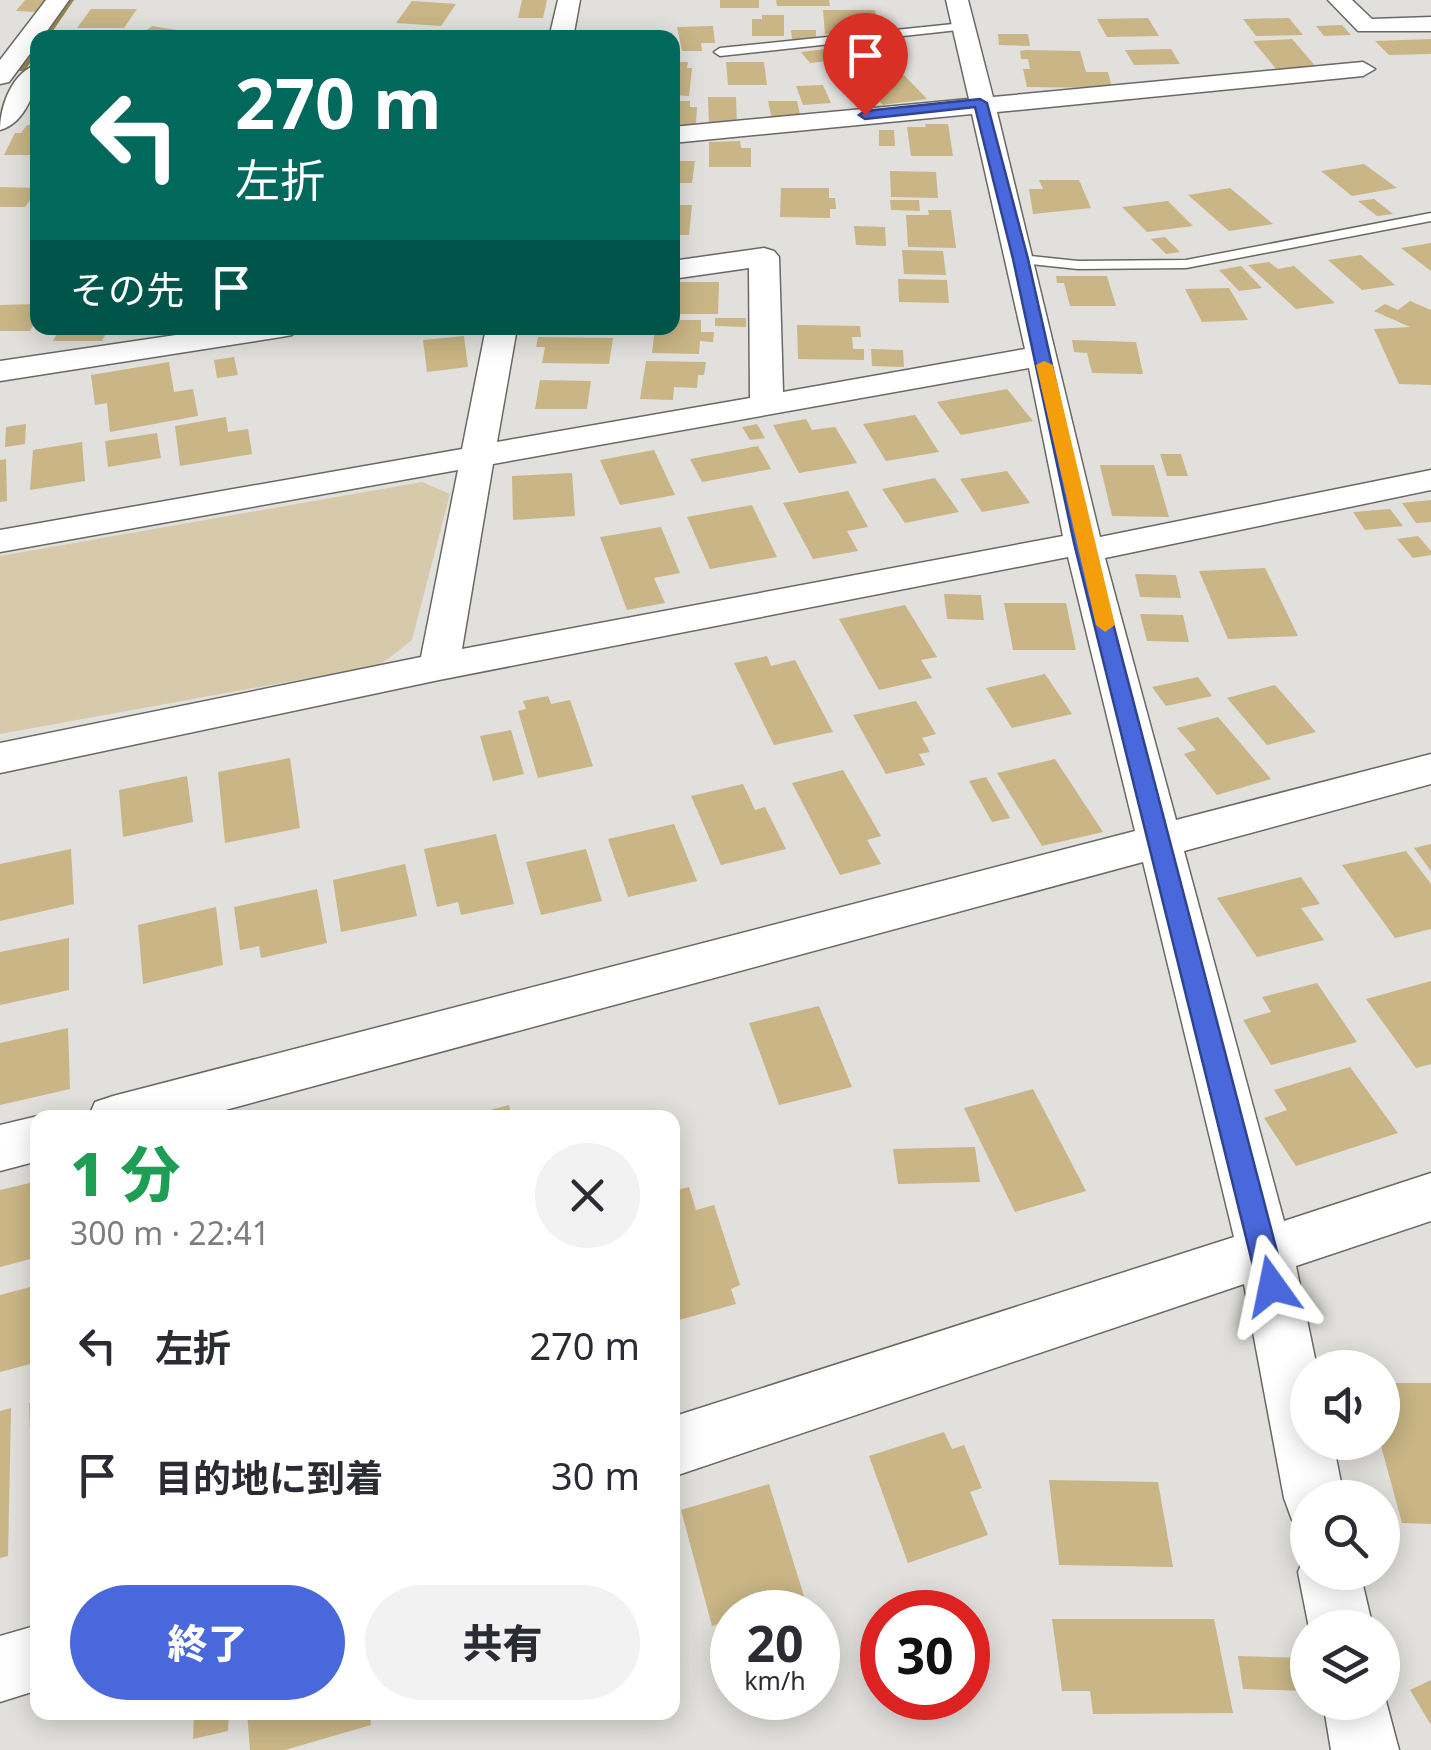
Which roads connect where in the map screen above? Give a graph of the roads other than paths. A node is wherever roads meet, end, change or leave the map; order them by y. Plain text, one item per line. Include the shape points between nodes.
1 (58, 0) edge
2 (569, 0) edge
3 (1339, 0) edge
4 (960, 14) edge
5 (1431, 24) edge
6 (35, 30) edge
7 (563, 30) edge
8 (30, 37) edge
9 (720, 52) dead end
10 (1364, 69) dead end
11 (0, 77) edge
12 (30, 79) edge
13 (30, 82) edge
14 (0, 86) edge
15 (980, 103) junction
16 (0, 122) edge
17 (680, 134) edge
18 (1431, 217) edge
19 (1020, 259) junction
20 (680, 269) edge
21 (500, 335) edge
22 (166, 336) edge
23 (1042, 356) junction
24 (0, 371) edge
25 (768, 403) junction
26 (479, 457) junction
27 (1431, 480) edge
28 (0, 541) edge
29 (1085, 547) junction
30 (439, 668) junction
31 (0, 758) edge
32 (1431, 769) edge
33 (1158, 838) junction
34 (143, 1110) edge
35 (30, 1140) edge
36 (0, 1148) edge
37 (1431, 1196) edge
38 (1265, 1251) junction
39 (680, 1444) edge
40 (1310, 1480) edge
41 (30, 1660) edge
42 (0, 1669) edge
43 (1359, 1720) edge
44 (1365, 1750) edge

1 - 6 street
2 - 7 street
3 - 5 street via 1366,26
4 - 9 lane
4 - 15 street
8 - 11 street
10 - 15 street
12 - 14 street
13 - 16 street
15 - 17 street
15 - 19 street
18 - 19 lane via 1186,264
19 - 23 street
20 - 25 street via 764,257
21 - 26 street
22 - 24 street
23 - 25 street
23 - 29 street
25 - 26 street
26 - 28 street
26 - 30 street
27 - 29 street
29 - 30 street
29 - 33 street
30 - 31 street
32 - 33 street
33 - 34 street
33 - 38 street
35 - 36 street
37 - 38 street
38 - 39 street
38 - 40 street
41 - 42 street
43 - 44 street

